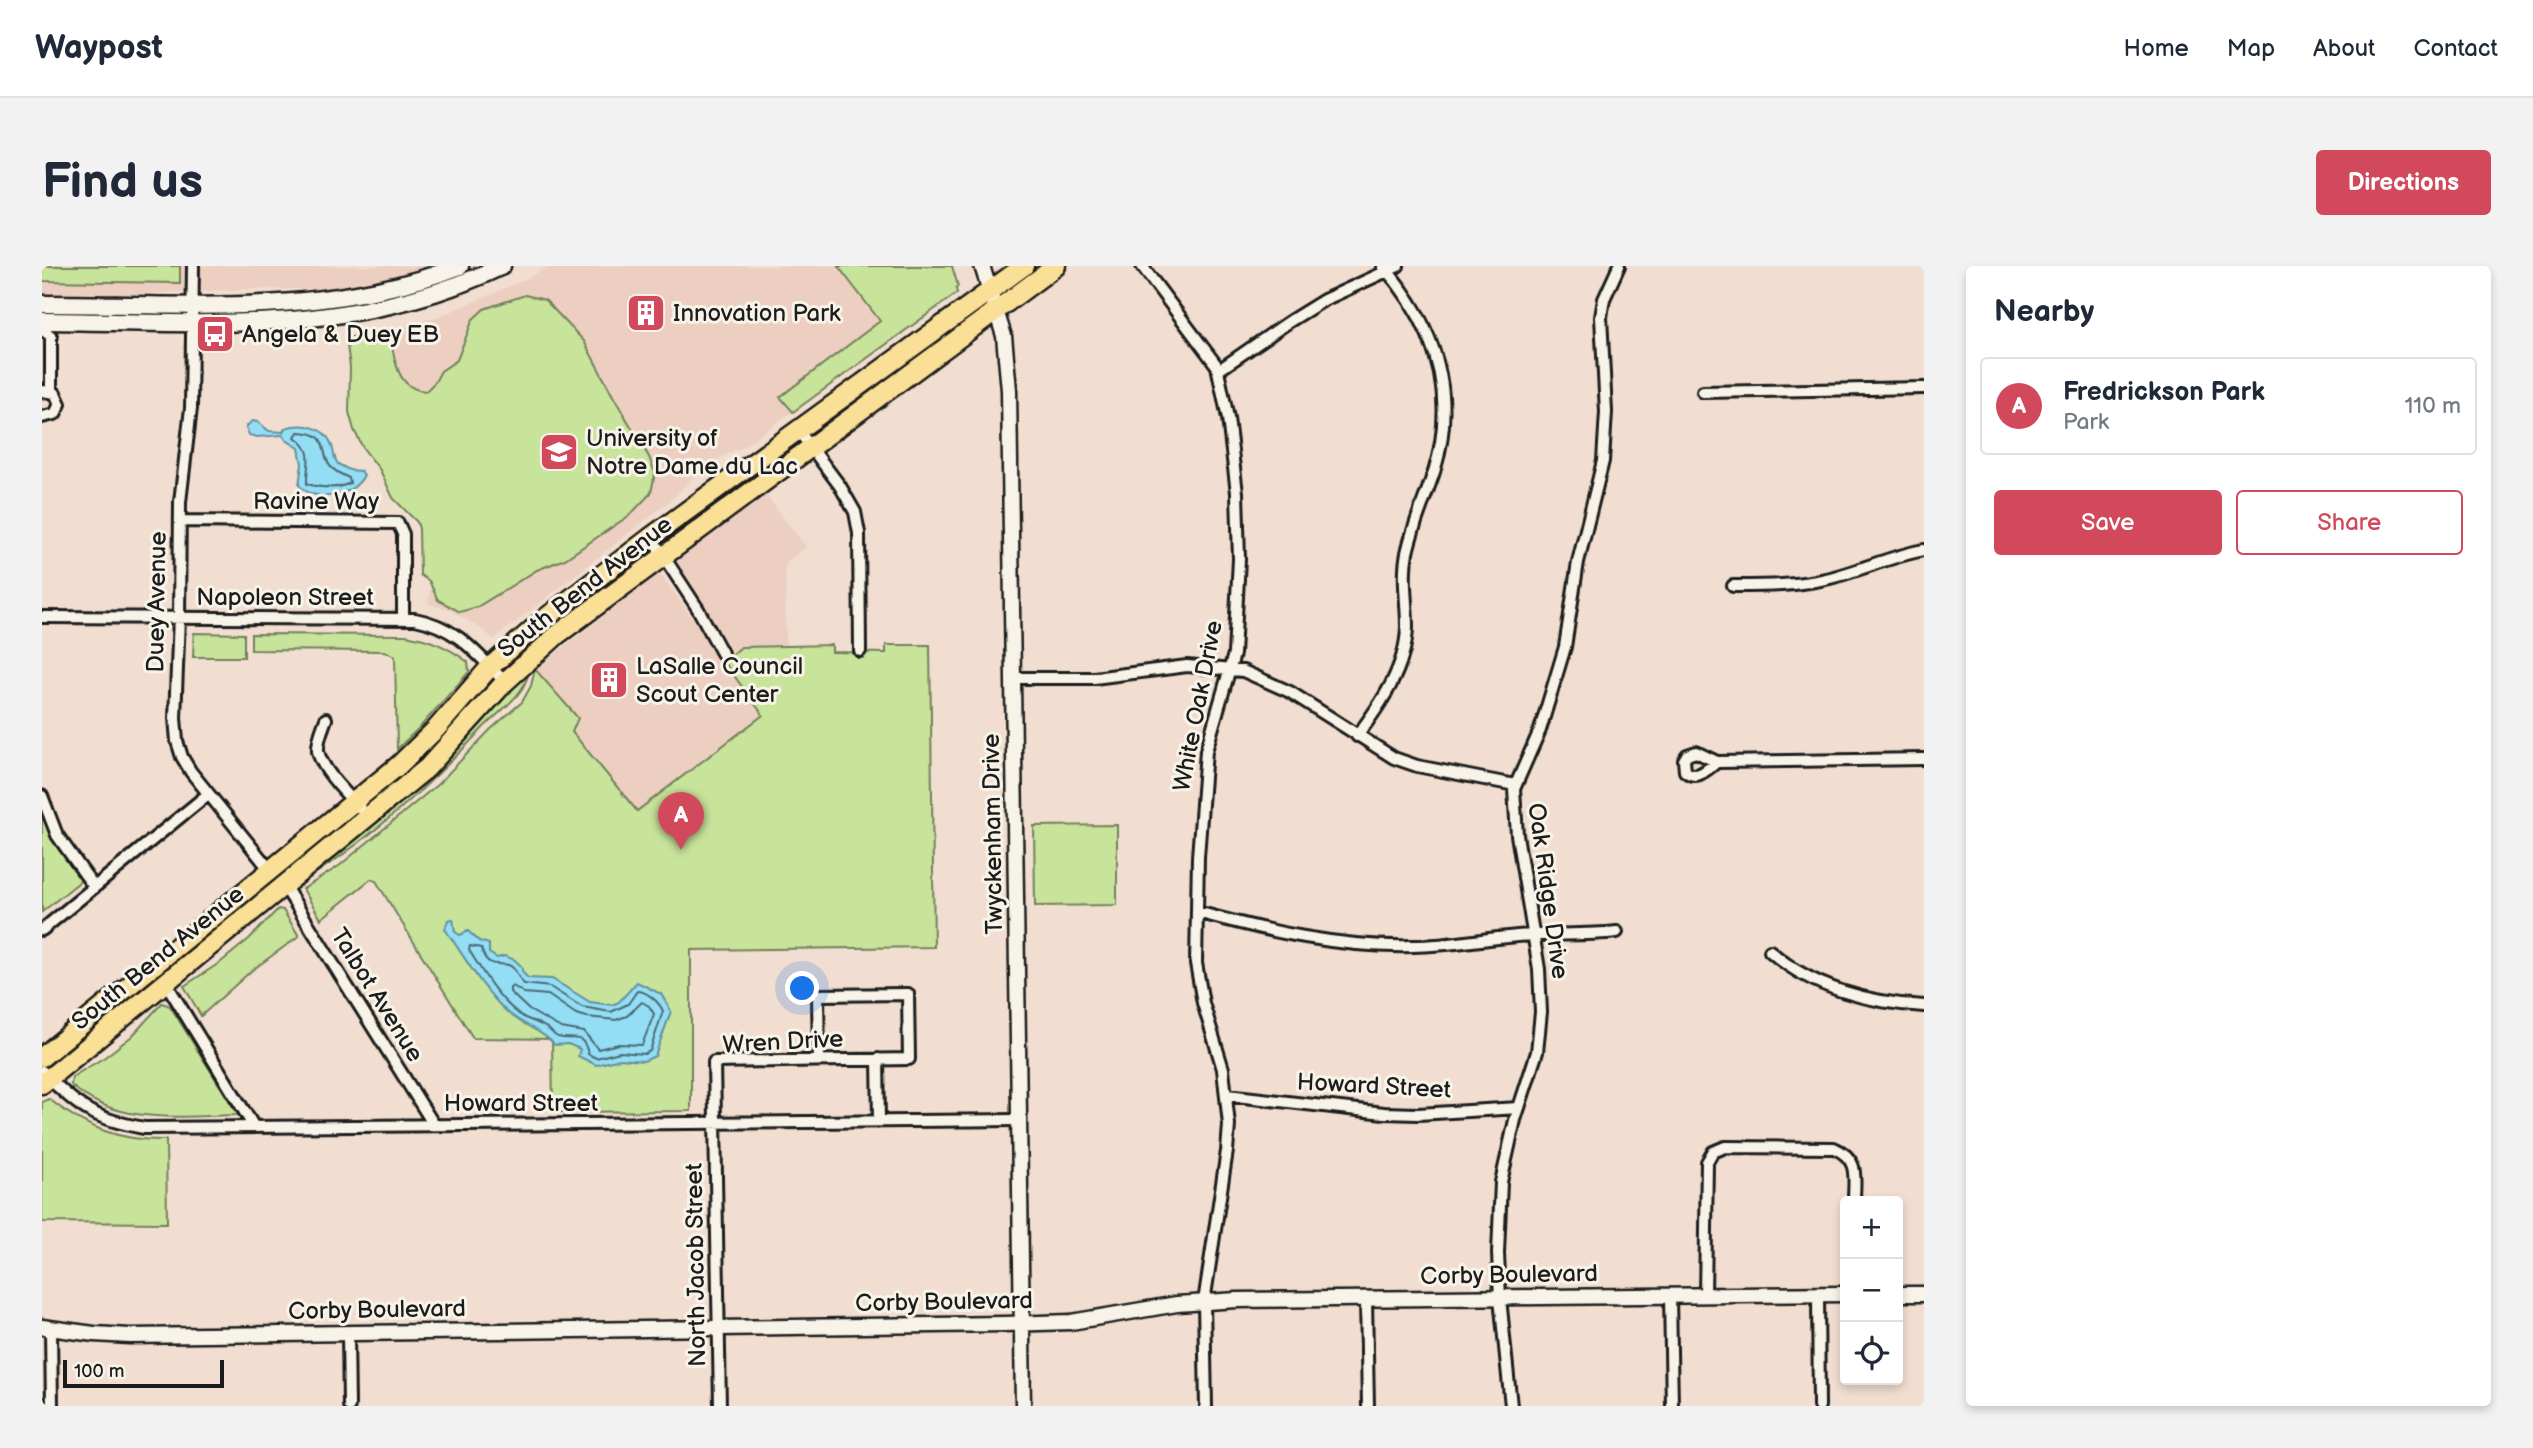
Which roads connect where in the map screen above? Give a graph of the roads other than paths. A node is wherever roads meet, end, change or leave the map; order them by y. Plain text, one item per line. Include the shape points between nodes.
1 (193, 266) edge
2 (460, 266) edge
3 (502, 266) edge
4 (982, 266) edge
5 (1024, 266) edge
6 (1056, 266) edge
7 (1142, 266) edge
8 (1619, 266) edge
9 (1389, 267) edge
10 (990, 290) junction
11 (42, 304) edge
12 (194, 304) junction
13 (996, 310) junction
14 (193, 322) junction
15 (43, 326) edge
16 (1219, 370) junction
17 (1924, 388) edge
18 (47, 391) edge
19 (1703, 392) dead end
20 (42, 417) edge
21 (798, 430) junction
22 (811, 446) junction
23 (180, 521) junction
24 (652, 537) junction
25 (1924, 550) edge
26 (663, 555) junction
27 (1733, 586) dead end
28 (42, 617) edge
29 (179, 617) junction
30 (403, 618) junction
31 (860, 651) dead end
32 (722, 653) dead end
33 (490, 667) junction
34 (1230, 669) junction
35 (1013, 678) junction
36 (505, 682) junction
37 (326, 719) dead end
38 (1357, 736) junction
39 (1924, 759) edge
40 (1717, 762) dead end
41 (1515, 785) junction
42 (207, 795) junction
43 (42, 796) edge
44 (355, 802) junction
45 (368, 817) junction
46 (270, 870) junction
47 (94, 887) junction
48 (285, 887) junction
49 (1197, 912) junction
50 (42, 930) edge
51 (1617, 932) dead end
52 (1534, 935) junction
53 (1770, 951) dead end
54 (166, 984) junction
55 (1924, 1006) edge
56 (42, 1056) edge
57 (878, 1059) junction
58 (819, 1060) junction
59 (44, 1078) edge
60 (1227, 1095) junction
61 (1520, 1108) junction
62 (1019, 1120) junction
63 (878, 1121) junction
64 (715, 1123) junction
65 (434, 1125) junction
66 (254, 1127) junction
67 (1854, 1196) edge
68 (1840, 1294) edge
69 (1903, 1294) edge
70 (1924, 1294) edge
71 (1818, 1295) junction
72 (1670, 1296) junction
73 (1705, 1296) junction
74 (1500, 1298) junction
75 (1366, 1299) junction
76 (1204, 1302) junction
77 (1021, 1324) junction
78 (47, 1328) edge
79 (719, 1328) junction
80 (348, 1333) junction
81 (52, 1406) edge
82 (349, 1406) edge
83 (720, 1406) edge
84 (1023, 1406) edge
85 (1206, 1406) edge
86 (1368, 1406) edge
87 (1511, 1406) edge
88 (1672, 1406) edge
89 (1819, 1406) edge

1 - 12 street, Duey Avenue
2 - 12 main road via 419,281 342,298 293,304
3 - 14 main road via 427,296 364,312 295,321
4 - 10 street, Twyckenham Drive
5 - 10 main road, South Bend Avenue
6 - 13 main road, South Bend Avenue
7 - 16 street, White Oak Drive
8 - 41 street, Oak Ridge Drive via 1601,317 1606,412 1603,461 1578,562 1562,660 1540,730
9 - 16 street via 1313,307
9 - 38 street via 1428,332 1441,386 1442,423 1436,464 1407,553 1404,648 1392,683
10 - 13 street, Twyckenham Drive
10 - 21 main road, South Bend Avenue
11 - 12 main road
12 - 14 street, Duey Avenue
13 - 22 main road, South Bend Avenue
13 - 35 street, Twyckenham Drive via 1007,355 1009,390
14 - 15 main road
14 - 23 street, Duey Avenue via 191,408
15 - 18 street via 51,336
16 - 34 street, White Oak Drive via 1234,461 1238,526 1237,617
17 - 19 street
18 - 20 street via 59,400 59,407 52,416
21 - 22 street
21 - 24 main road, South Bend Avenue
22 - 26 main road, South Bend Avenue
22 - 31 street via 850,501 858,523
23 - 29 street, Duey Avenue
23 - 30 street, Ravine Way via 398,523 403,534
24 - 26 street
24 - 33 main road, South Bend Avenue
25 - 27 street via 1802,584
26 - 32 street
26 - 36 main road, South Bend Avenue via 557,635
28 - 29 street, Napoleon Street
29 - 30 street, Napoleon Street
29 - 42 street, Duey Avenue via 177,741
30 - 33 street, Napoleon Street via 452,632
33 - 36 street, Napoleon Street
33 - 44 main road, South Bend Avenue via 418,747
34 - 35 street via 1187,666 1094,678
34 - 38 street via 1290,692
34 - 49 street, White Oak Drive via 1203,771
35 - 62 street, Twyckenham Drive
36 - 45 main road, South Bend Avenue via 428,768
37 - 44 street via 319,741 321,758
38 - 41 street via 1394,758
39 - 40 street
41 - 52 street, Oak Ridge Drive via 1517,835
42 - 46 street, Duey Avenue
42 - 47 street
43 - 47 street via 57,835
44 - 45 street
44 - 46 main road, South Bend Avenue
45 - 48 main road, South Bend Avenue
46 - 56 main road, South Bend Avenue
47 - 50 street
48 - 54 main road, South Bend Avenue
48 - 65 street, Talbot Avenue
49 - 52 street via 1367,945 1455,944
49 - 60 street, White Oak Drive via 1198,981
51 - 52 street
52 - 61 street, Oak Ridge Drive via 1540,1032
53 - 55 street via 1807,978 1871,999
54 - 59 main road, South Bend Avenue
54 - 66 street
57 - 58 street, Wren Drive
57 - 58 street, Wren Drive via 909,1059 908,994 818,995
57 - 63 street
58 - 64 street, Wren Drive via 714,1062
59 - 66 street, Howard Street via 93,1114 116,1123 162,1128
60 - 61 street, Howard Street via 1384,1112
60 - 76 street, White Oak Drive via 1227,1151
61 - 74 street, Oak Ridge Drive via 1501,1182
62 - 63 street, Howard Street
62 - 77 street, Twyckenham Drive
63 - 64 street, Howard Street
64 - 65 street, Howard Street
64 - 79 street, North Jacob Street
65 - 66 street, Howard Street
67 - 73 street via 1852,1160 1835,1148 1725,1147 1713,1152 1707,1162
68 - 71 street, Corby Boulevard
69 - 70 street
71 - 73 street, Corby Boulevard
71 - 89 street
72 - 73 street, Corby Boulevard
72 - 74 street, Corby Boulevard
72 - 88 street
74 - 75 street, Corby Boulevard
74 - 87 street, Oak Ridge Drive
75 - 76 street, Corby Boulevard
75 - 86 street
76 - 77 street, Corby Boulevard via 1071,1322
76 - 85 street, White Oak Drive
77 - 79 street, Corby Boulevard
77 - 84 street, Twyckenham Drive
78 - 80 street, Corby Boulevard via 130,1335
78 - 81 street
79 - 80 street, Corby Boulevard
79 - 83 street, North Jacob Street
80 - 82 street

